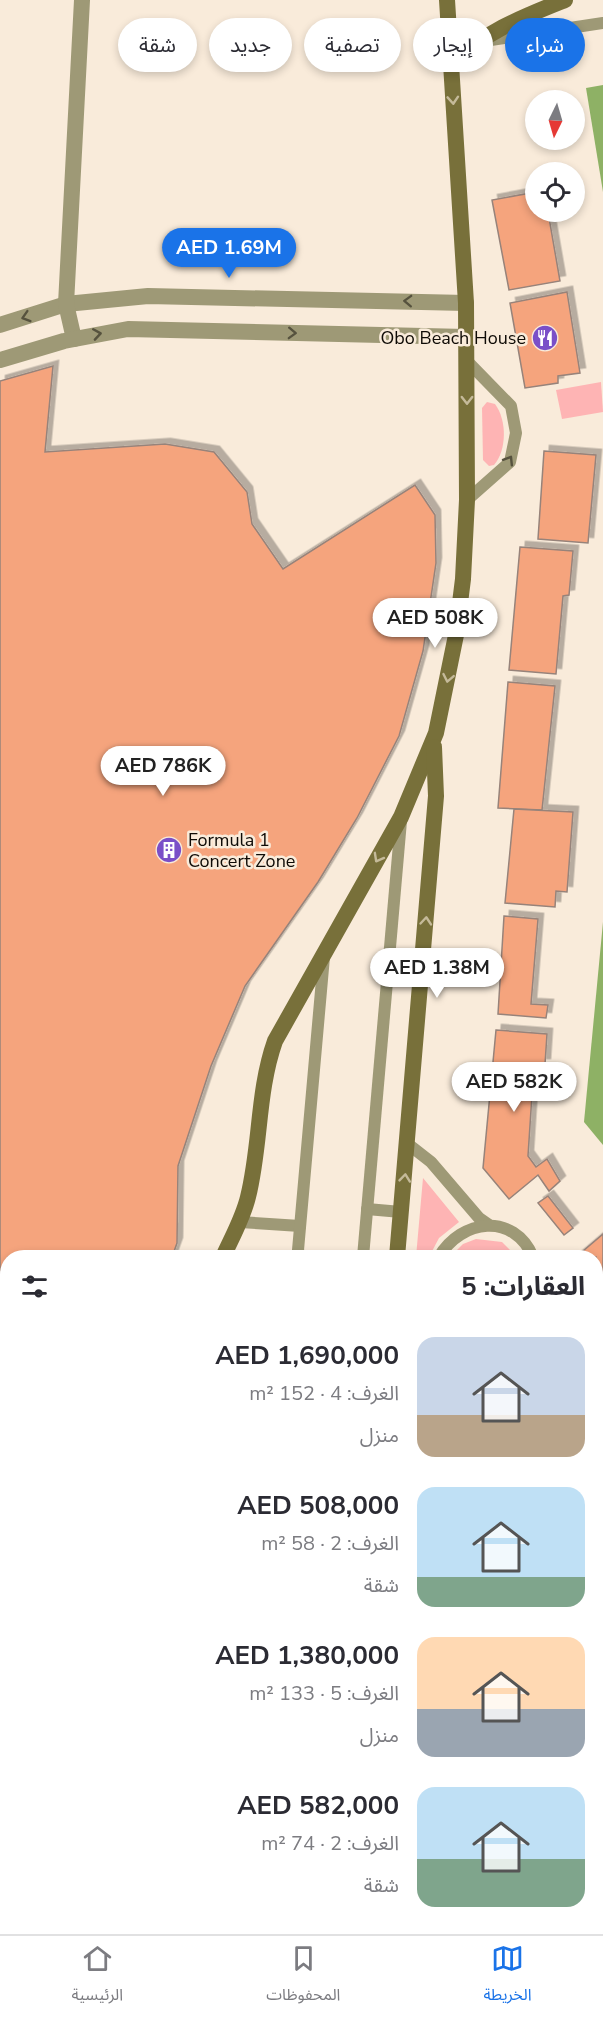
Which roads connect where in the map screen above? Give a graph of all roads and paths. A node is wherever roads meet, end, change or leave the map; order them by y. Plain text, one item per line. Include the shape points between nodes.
1 (82, 0) edge
2 (447, 0) edge
3 (566, 0) edge
4 (448, 18) edge
5 (603, 23) edge
6 (493, 32) edge
7 (493, 40) edge
8 (450, 72) edge
9 (466, 303) junction
10 (66, 304) junction
11 (0, 325) edge
12 (466, 337) junction
13 (74, 339) junction
14 (0, 360) edge
15 (467, 361) junction
16 (466, 500) junction
17 (433, 740) junction
18 (401, 817) junction
19 (325, 952) junction
20 (408, 1144) junction
21 (367, 1209) junction
22 (401, 1212) junction
23 (240, 1222) junction
24 (489, 1225) junction
25 (300, 1226) junction
26 (226, 1250) edge
27 (300, 1250) edge
28 (364, 1250) edge
29 (398, 1250) edge
30 (443, 1250) edge
31 (531, 1250) edge

1 - 10 street
2 - 4 main road
3 - 6 main road
5 - 7 lane
8 -> 9 main road
9 -> 10 street via 180,295
9 - 12 main road
10 -> 11 street
10 - 13 street
13 -> 12 street via 128,329
12 - 15 main road
13 - 14 street
15 -> 16 main road
16 -> 15 lane via 510,462 516,433 511,406
16 -> 17 main road via 456,635
17 - 18 main road
20 -> 17 main road via 436,796
18 -> 19 main road
18 - 21 lane
19 - 23 main road via 285,1021 266,1064 255,1160
19 - 25 lane
22 -> 20 main road
20 - 24 lane via 431,1162
21 - 22 lane
21 - 28 lane
22 - 29 main road
23 - 25 lane
23 - 26 main road
24 - 30 lane via 458,1234
24 - 31 lane via 519,1237
25 - 27 lane

